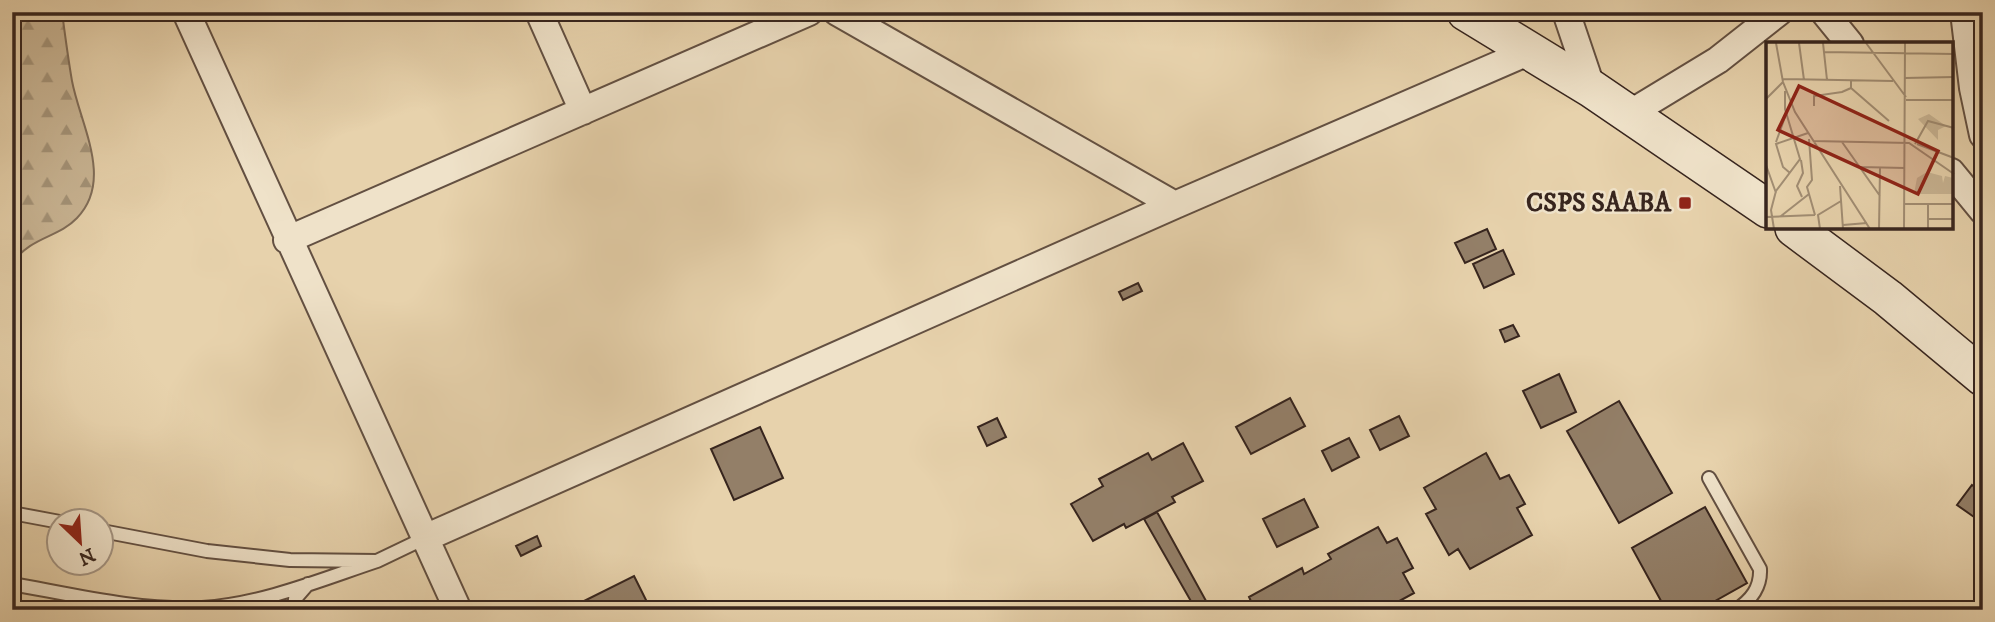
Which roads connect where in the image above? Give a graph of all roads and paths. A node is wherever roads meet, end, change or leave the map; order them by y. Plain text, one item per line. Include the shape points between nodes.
1 (186, 12) edge
2 (539, 12) edge
3 (809, 12) edge
4 (837, 12) edge
5 (1465, 12) edge
6 (1566, 12) edge
7 (1779, 12) edge
8 (1824, 12) edge
9 (1964, 12) edge
10 (1848, 42) edge
11 (1528, 52) junction
12 (1592, 89) junction
13 (583, 111) junction
14 (1629, 114) junction
15 (1983, 135) edge
16 (1953, 174) edge
17 (1175, 205) junction
18 (1766, 208) edge
19 (1983, 211) edge
20 (1795, 229) edge
21 (287, 240) junction
22 (1983, 377) edge
23 (1709, 478) dead end
24 (12, 513) edge
25 (46, 519) edge
26 (116, 534) edge
27 (425, 538) junction
28 (377, 561) junction
29 (308, 583) junction
30 (12, 584) edge
31 (294, 610) edge
32 (458, 610) edge
33 (1736, 610) edge

1 - 21 street
2 - 13 street
3 - 13 street
4 - 17 street
5 - 11 street
6 - 12 street
7 - 14 street via 1718,60
8 - 10 street
9 - 15 street
11 - 12 street
11 - 17 street
12 - 14 street
13 - 21 street
14 - 18 street
16 - 19 street
17 - 27 street
20 - 22 street
21 - 27 street
23 - 33 lane via 1760,569 1755,591
24 - 25 lane
26 - 28 lane via 206,551 290,560
27 - 28 lane
27 - 32 street
28 - 29 lane
29 - 30 lane via 264,598 203,607 167,607
29 - 31 lane

